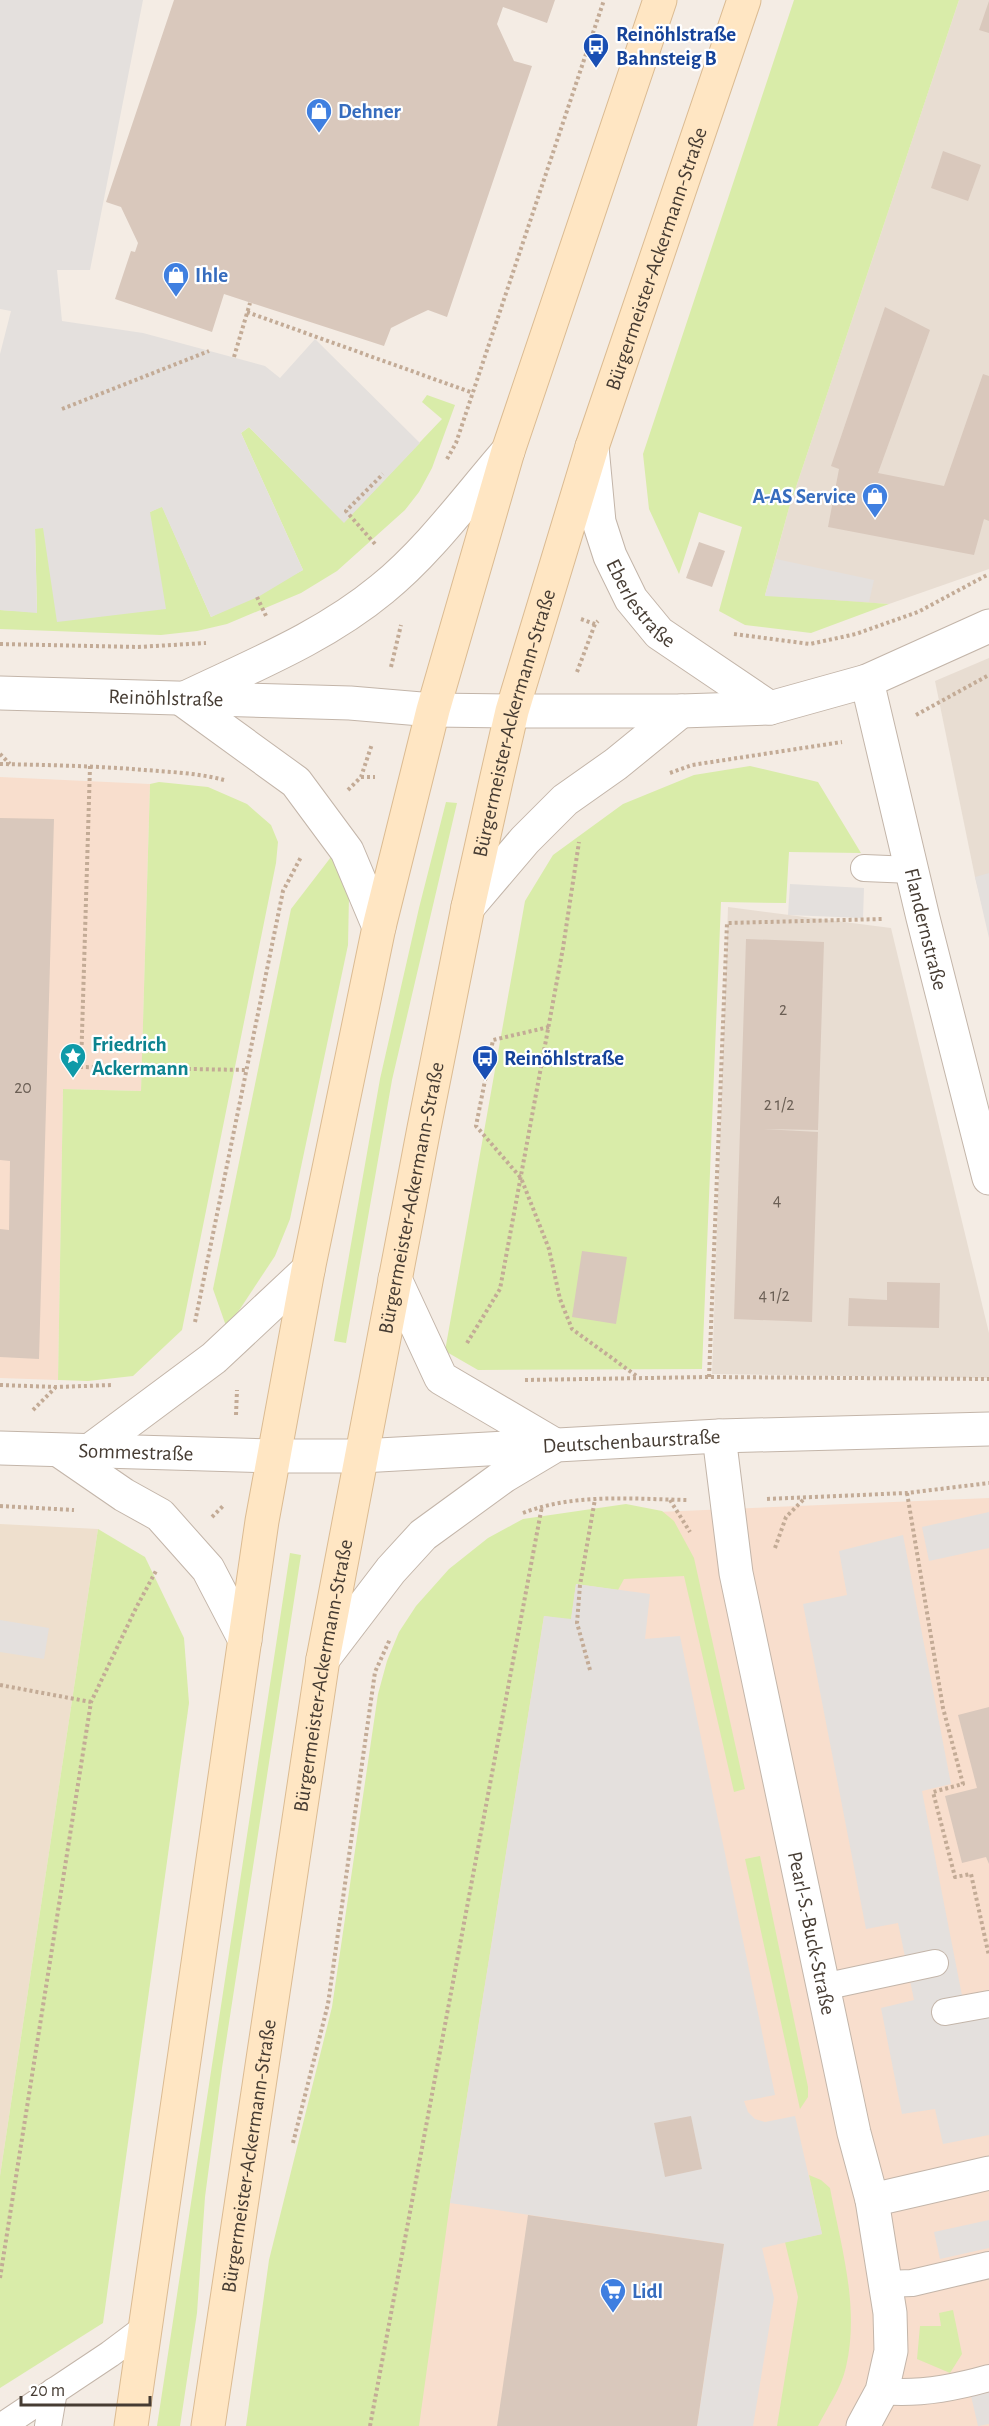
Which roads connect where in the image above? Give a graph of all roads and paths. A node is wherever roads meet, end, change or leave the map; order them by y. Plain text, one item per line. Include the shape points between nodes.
1 (604, 0) edge
2 (660, 0) edge
3 (744, 0) edge
4 (250, 303) dead end
5 (247, 312) junction
6 (209, 351) dead end
7 (234, 357) dead end
8 (473, 393) junction
9 (62, 409) dead end
10 (592, 447) junction
11 (508, 451) junction
12 (445, 462) dead end
13 (383, 474) dead end
14 (382, 551) dead end
15 (989, 574) edge
16 (258, 597) dead end
17 (989, 626) edge
18 (272, 629) dead end
19 (727, 630) dead end
20 (211, 643) dead end
21 (0, 644) edge
22 (989, 675) edge
23 (867, 681) junction
24 (0, 693) edge
25 (183, 699) junction
26 (770, 708) junction
27 (432, 710) junction
28 (512, 711) junction
29 (681, 711) junction
30 (880, 735) junction
31 (0, 754) edge
32 (0, 764) edge
33 (11, 764) junction
34 (90, 766) junction
35 (663, 775) dead end
36 (232, 783) dead end
37 (580, 840) dead end
38 (303, 853) dead end
39 (864, 868) dead end
40 (912, 870) junction
41 (468, 907) junction
42 (923, 918) junction
43 (380, 927) junction
44 (549, 1027) junction
45 (246, 1070) junction
46 (521, 1178) junction
47 (989, 1178) edge
48 (308, 1270) junction
49 (394, 1279) junction
50 (194, 1328) dead end
51 (464, 1347) dead end
52 (289, 1376) junction
53 (709, 1377) junction
54 (638, 1378) junction
55 (989, 1379) edge
56 (524, 1380) dead end
57 (0, 1385) edge
58 (238, 1391) dead end
59 (21, 1410) dead end
60 (989, 1429) edge
61 (719, 1436) junction
62 (555, 1445) junction
63 (0, 1448) edge
64 (75, 1451) junction
65 (273, 1456) junction
66 (361, 1456) junction
67 (989, 1483) edge
68 (907, 1493) junction
69 (595, 1499) junction
70 (728, 1500) junction
71 (542, 1506) junction
72 (521, 1514) dead end
73 (158, 1568) dead end
74 (393, 1632) dead end
75 (245, 1640) junction
76 (324, 1659) junction
77 (590, 1670) dead end
78 (0, 1685) edge
79 (91, 1702) junction
80 (989, 1956) edge
81 (935, 1963) dead end
82 (823, 1987) junction
83 (989, 2004) edge
84 (945, 2012) dead end
85 (291, 2150) dead end
86 (989, 2173) edge
87 (872, 2200) junction
88 (989, 2265) edge
89 (0, 2278) edge
90 (885, 2284) junction
91 (146, 2327) junction
92 (989, 2378) edge
93 (54, 2391) junction
94 (882, 2391) junction
95 (2, 2426) edge
96 (48, 2426) edge
97 (131, 2426) edge
98 (208, 2426) edge
99 (370, 2426) edge
100 (863, 2426) edge

1 - 8 path
2 - 11 main road
3 - 10 main road, Bürgermeister-Ackermann-Straße
4 - 5 path
5 - 7 path
5 - 8 path
6 - 9 path
8 - 12 path via 456,443
10 - 26 street, Eberlestraße via 599,522 631,599 659,633
10 - 28 main road, Bürgermeister-Ackermann-Straße
11 - 25 street via 408,565 381,590 308,639
11 - 27 main road
13 - 14 path via 346,511
15 - 19 path via 918,612 856,634 810,644 736,635
16 - 18 path
17 - 23 street
20 - 21 path via 138,647
22 - 30 path
23 - 26 street
23 - 30 street, Flandernstraße
24 - 25 street, Reinöhlstraße
25 - 27 street, Reinöhlstraße via 350,703
25 - 43 street via 296,782 347,851
26 - 29 street
27 - 28 street, Reinöhlstraße
27 - 43 main road
28 - 29 street
28 - 41 main road, Bürgermeister-Ackermann-Straße
29 - 41 street via 564,800
30 - 35 path via 692,765
30 - 40 street, Flandernstraße
31 - 33 path
32 - 33 path
33 - 34 path
34 - 36 path via 209,776
34 - 45 path via 81,1066
37 - 44 path
38 - 45 path via 283,891
39 - 40 lane
40 - 42 street, Flandernstraße
41 - 49 main road, Bürgermeister-Ackermann-Straße
42 - 47 street, Flandernstraße
42 - 53 path via 727,923
43 - 48 main road
44 - 46 path
44 - 46 path via 494,1040 476,1126
45 - 50 path
46 - 51 path via 500,1289
46 - 54 path via 549,1249 560,1299 572,1329
48 - 52 main road
48 - 64 street via 214,1358
49 - 62 street via 441,1378
49 - 66 main road, Bürgermeister-Ackermann-Straße
52 - 58 path
52 - 65 main road
53 - 54 path
53 - 55 path
54 - 56 path
57 - 59 path via 56,1387 32,1410
60 - 61 street, Deutschenbaurstraße
61 - 62 street, Deutschenbaurstraße
61 - 70 street, Pearl-S.-Buck-Straße
62 - 66 street, Deutschenbaurstraße
62 - 76 street via 504,1476 423,1535 391,1570
63 - 64 street, Sommestraße
64 - 65 street, Sommestraße
64 - 75 street via 124,1495 160,1515 208,1569
65 - 66 street, Deutschenbaurstraße
65 - 75 main road
66 - 76 main road, Bürgermeister-Ackermann-Straße
67 - 68 path
68 - 70 path
68 - 80 path via 943,1708 963,1784 933,1792 955,1877 970,1874
69 - 70 path
69 - 71 path
69 - 77 path via 577,1623
70 - 82 street, Pearl-S.-Buck-Straße via 736,1573
71 - 72 path
71 - 99 path
73 - 79 path
74 - 85 path, Bürgermeister-Ackermann-Straße via 375,1672 328,2004
75 - 91 main road
76 - 98 main road, Bürgermeister-Ackermann-Straße
78 - 79 path
79 - 89 path
81 - 82 lane
82 - 87 street, Pearl-S.-Buck-Straße
83 - 84 lane
86 - 87 street
87 - 90 street, Pearl-S.-Buck-Straße
88 - 90 lane via 912,2283
90 - 94 street, Pearl-S.-Buck-Straße via 891,2351
91 - 93 lane
91 - 97 main road
92 - 94 lane via 907,2394
93 - 95 lane
93 - 96 lane
94 - 100 street, Pearl-S.-Buck-Straße

